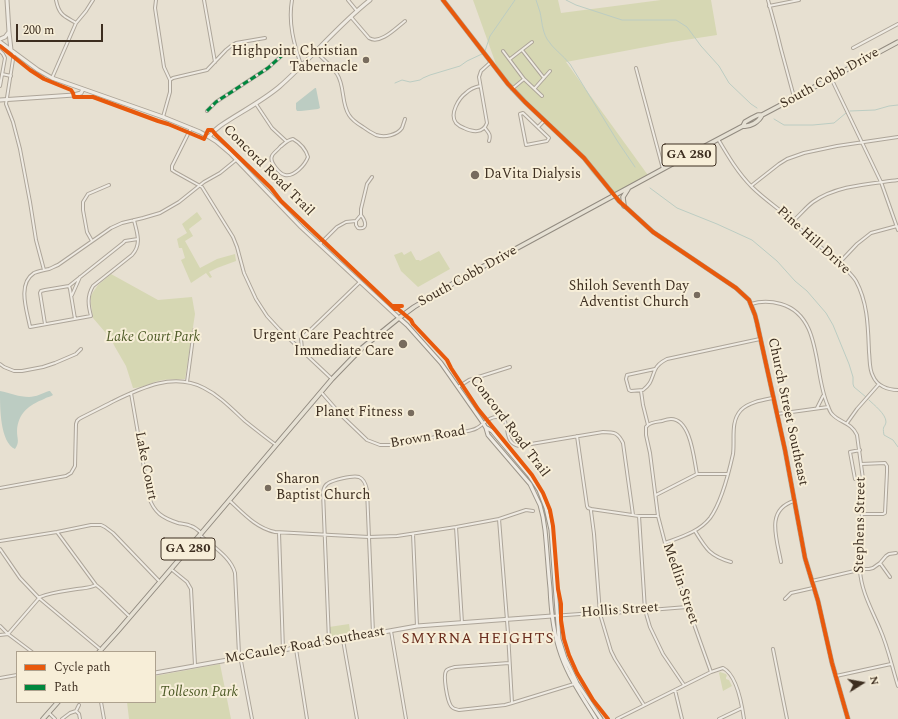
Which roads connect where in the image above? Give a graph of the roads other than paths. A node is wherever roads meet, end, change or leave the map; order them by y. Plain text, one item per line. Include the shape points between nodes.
1 (7, 0) edge
2 (56, 0) edge
3 (93, 0) edge
4 (156, 0) edge
5 (204, 0) edge
6 (292, 0) edge
7 (348, 0) edge
8 (370, 0) edge
9 (443, 0) edge
10 (768, 0) edge
11 (800, 0) edge
12 (769, 6) junction
13 (357, 11) junction
14 (350, 17) junction
15 (405, 21) dead end
16 (76, 23) junction
17 (898, 24) edge
18 (9, 32) junction
19 (265, 38) dead end
20 (0, 39) edge
21 (0, 42) edge
22 (532, 42) dead end
23 (898, 42) edge
24 (296, 48) junction
25 (853, 48) dead end
26 (522, 50) junction
27 (0, 51) edge
28 (502, 51) dead end
29 (13, 52) junction
30 (315, 52) junction
31 (510, 59) junction
32 (215, 62) junction
33 (491, 62) junction
34 (301, 65) junction
35 (636, 68) dead end
36 (550, 72) dead end
37 (2, 74) junction
38 (11, 76) junction
39 (52, 78) junction
40 (544, 78) junction
41 (831, 78) junction
42 (524, 79) junction
43 (170, 80) junction
44 (0, 86) edge
45 (480, 86) junction
46 (535, 88) junction
47 (83, 89) junction
48 (512, 89) junction
49 (542, 96) dead end
50 (795, 98) junction
51 (0, 100) edge
52 (7, 100) junction
53 (255, 103) junction
54 (207, 111) dead end
55 (163, 117) junction
56 (405, 119) dead end
57 (545, 120) junction
58 (538, 127) junction
59 (191, 128) junction
60 (484, 128) junction
61 (209, 137) junction
62 (898, 137) edge
63 (718, 139) junction
64 (286, 141) junction
65 (489, 141) dead end
66 (863, 143) junction
67 (236, 159) junction
68 (663, 168) junction
69 (372, 177) dead end
70 (898, 180) edge
71 (881, 182) junction
72 (109, 185) dead end
73 (200, 185) junction
74 (751, 186) junction
75 (629, 187) junction
76 (614, 195) junction
77 (624, 206) junction
78 (361, 215) junction
79 (134, 220) junction
80 (356, 221) junction
81 (793, 222) junction
82 (897, 226) edge
83 (898, 230) edge
84 (138, 238) junction
85 (92, 241) junction
86 (320, 244) junction
87 (839, 263) junction
88 (44, 270) junction
89 (81, 276) junction
90 (360, 282) junction
91 (69, 286) junction
92 (72, 296) junction
93 (751, 304) junction
94 (399, 318) junction
95 (75, 319) junction
96 (45, 324) junction
97 (194, 330) dead end
98 (760, 339) junction
99 (81, 349) dead end
100 (302, 350) junction
101 (0, 364) edge
102 (510, 367) dead end
103 (655, 370) junction
104 (332, 379) junction
105 (187, 383) junction
106 (879, 384) junction
107 (458, 387) junction
108 (898, 390) edge
109 (641, 391) junction
110 (321, 392) junction
111 (131, 393) junction
112 (823, 395) junction
113 (774, 398) junction
114 (828, 407) junction
115 (817, 408) junction
116 (777, 414) junction
117 (847, 423) junction
118 (483, 424) junction
119 (648, 425) junction
120 (486, 428) junction
121 (577, 436) junction
122 (276, 446) junction
123 (860, 450) junction
124 (861, 464) junction
125 (697, 474) junction
126 (728, 474) junction
127 (863, 477) junction
128 (0, 488) edge
129 (656, 495) junction
130 (229, 501) junction
131 (794, 501) junction
132 (591, 509) junction
133 (533, 511) dead end
134 (862, 514) junction
135 (633, 515) junction
136 (639, 516) junction
137 (658, 516) junction
138 (499, 519) junction
139 (456, 527) junction
140 (695, 531) junction
141 (57, 532) junction
142 (279, 533) junction
143 (201, 534) junction
144 (413, 534) junction
145 (324, 535) junction
146 (369, 537) junction
147 (0, 541) edge
148 (665, 543) junction
149 (0, 549) edge
150 (896, 553) dead end
151 (732, 562) dead end
152 (781, 562) dead end
153 (880, 562) junction
154 (171, 569) junction
155 (860, 570) junction
156 (890, 577) dead end
157 (812, 581) junction
158 (160, 582) junction
159 (96, 585) junction
160 (815, 588) junction
161 (39, 598) junction
162 (785, 599) dead end
163 (687, 607) junction
164 (645, 610) junction
165 (600, 614) junction
166 (557, 615) junction
167 (552, 616) junction
168 (130, 617) junction
169 (507, 619) junction
170 (462, 623) junction
171 (0, 626) edge
172 (417, 626) junction
173 (392, 631) junction
174 (8, 634) junction
175 (373, 634) junction
176 (0, 635) edge
177 (344, 640) junction
178 (329, 642) junction
179 (296, 649) junction
180 (773, 649) dead end
181 (283, 650) junction
182 (31, 651) edge
183 (100, 651) edge
184 (240, 658) junction
185 (509, 663) junction
186 (891, 664) junction
187 (195, 666) junction
188 (712, 672) junction
189 (156, 673) edge
190 (16, 675) edge
191 (836, 676) junction
192 (0, 678) edge
193 (574, 684) junction
194 (684, 686) junction
195 (898, 686) edge
196 (675, 690) junction
197 (57, 703) edge
198 (101, 703) edge
199 (512, 704) junction
200 (79, 705) dead end
201 (644, 705) junction
202 (742, 708) junction
203 (76, 711) junction
204 (49, 713) junction
205 (44, 719) edge
206 (55, 719) edge
207 (62, 719) edge
208 (80, 719) edge
209 (104, 719) edge
210 (252, 719) edge
211 (307, 719) edge
212 (356, 719) edge
213 (406, 719) edge
214 (596, 719) edge
215 (601, 719) edge
216 (617, 719) edge
217 (682, 719) edge
218 (719, 719) edge
219 (744, 719) edge
220 (787, 719) edge
221 (848, 719) edge

1 - 18 street
2 - 16 street via 60,12
3 - 16 street
4 - 43 street via 154,8 164,67
5 - 32 street
6 - 24 street via 290,17
7 - 13 street
8 - 13 street
9 - 33 street, Church Street Southeast
10 - 12 street
11 - 12 street
12 - 50 street
13 - 14 street
14 - 15 street via 372,41 380,40
14 - 30 street
16 - 39 street
17 - 25 street
18 - 20 street
18 - 29 street
19 - 32 street via 236,43
21 - 29 street
22 - 26 street
23 - 41 main road, South Cobb Drive / GA 280
24 - 34 street
24 - 54 street via 288,50 268,68 216,102
26 - 31 street
26 - 40 street
27 - 37 street via 4,58
28 - 31 street
29 - 38 street
29 - 39 street
30 - 34 street
30 - 56 street via 337,75 347,112 356,122 373,134 384,136 400,130
31 - 42 street
32 - 43 street via 207,70
33 - 45 street via 480,71
33 - 48 street, Church Street Southeast
34 - 53 street via 278,87
35 - 68 street
36 - 40 street
37 - 38 street
37 - 44 street
38 - 52 street
39 - 47 street
40 - 46 street
41 - 50 main road, South Cobb Drive / GA 280
41 - 66 street
42 - 46 street
42 - 48 street
43 - 55 street via 170,92
45 - 60 street via 487,123
45 - 60 street via 471,89 462,97 455,109 454,118 455,123 472,132
46 - 49 street
47 - 52 street via 81,93 74,95
47 - 55 street
48 - 57 street, Church Street Southeast
50 - 63 main road, South Cobb Drive / GA 280 via 762,115 748,126
51 - 52 street
52 - 88 street
53 - 61 street via 220,126
53 - 64 street via 272,128
55 - 59 street
57 - 58 street
57 - 76 street, Church Street Southeast via 584,158
58 - 58 street via 549,138 547,141 526,145 520,114 523,113
59 - 61 street
59 - 73 street via 172,170
60 - 65 street via 490,134
61 - 67 street
62 - 66 street
63 - 68 main road, South Cobb Drive / GA 280
63 - 74 street, Pine Hill Drive
64 - 64 street via 296,141 308,157 296,172 286,176 282,175 271,159
66 - 71 street
66 - 74 street via 815,150 792,157
67 - 73 street
67 - 86 street
68 - 75 main road, South Cobb Drive / GA 280
69 - 78 street via 367,184
70 - 71 street
71 - 81 street via 844,188 828,194 813,202
71 - 82 street
72 - 85 street via 88,194 83,202 82,210 87,232
73 - 79 street via 160,213
73 - 100 street via 233,237 244,273 256,299 272,322
74 - 81 street, Pine Hill Drive
75 - 76 main road, South Cobb Drive / GA 280
75 - 77 main road via 623,196
76 - 77 street, Church Street Southeast
76 - 94 main road, South Cobb Drive / GA 280 via 414,306
77 - 93 street, Church Street Southeast via 653,232 736,288
78 - 80 street
78 - 80 street via 365,221 363,228 357,227
79 - 84 street
79 - 85 street via 117,224
80 - 86 street via 346,222 337,227
81 - 87 street, Pine Hill Drive
82 - 83 street
82 - 87 street via 871,233
84 - 89 street via 123,242
84 - 95 street via 135,252 92,289 88,298 91,316
85 - 88 street via 58,265
86 - 90 street
87 - 106 street, Pine Hill Drive via 854,278 862,296 866,310 871,372
88 - 96 street via 28,279 24,292 30,327
89 - 91 street
89 - 92 street
90 - 94 street
90 - 100 street via 301,339
91 - 92 street
91 - 96 street via 41,292
92 - 95 street
93 - 98 street, Church Street Southeast
93 - 112 street via 778,303 788,306 801,316 812,336
94 - 104 main road, South Cobb Drive / GA 280 via 362,348
94 - 107 street via 438,359
95 - 96 street
97 - 105 street
98 - 103 street via 667,359
98 - 113 street, Church Street Southeast
99 - 101 street via 76,354 44,367 14,371
100 - 104 street
102 - 107 street via 464,382
103 - 109 street via 646,388
103 - 109 street via 627,375 629,390
104 - 110 main road, South Cobb Drive / GA 280
105 - 111 street via 162,382
105 - 122 street via 211,392
106 - 108 street
106 - 117 street
107 - 118 street
109 - 119 street, Medlin Street
110 - 118 street, Brown Road via 362,435 380,445 393,445 468,431
110 - 122 main road, South Cobb Drive / GA 280
111 - 128 street via 77,421 75,466 71,473
111 - 143 street, Lake Court via 152,506 163,517 190,525
112 - 114 street
112 - 115 street
113 - 116 street, Church Street Southeast
113 - 126 street via 749,404 738,414
114 - 115 street
114 - 117 street, Stephens Street via 832,414
115 - 116 street
116 - 131 street, Church Street Southeast
117 - 123 street, Stephens Street via 857,435
118 - 120 street
118 - 121 street, Brown Road via 492,417 501,418 506,422 510,441 519,446
119 - 125 street via 672,418 683,424 690,441
119 - 129 street, Medlin Street via 646,435
120 - 166 street via 492,431 529,475 545,503 551,530
120 - 167 street via 488,435 530,484 540,505 545,530
121 - 132 street via 587,506
121 - 135 street, Brown Road via 610,432 621,438
122 - 130 main road, South Cobb Drive / GA 280
123 - 124 street, Stephens Street
123 - 127 street via 850,452 855,479
124 - 127 street, Stephens Street
124 - 134 street via 885,463 887,466 885,513
125 - 126 street
125 - 129 street
126 - 140 street via 714,512
127 - 134 street, Stephens Street
129 - 137 street, Medlin Street
130 - 142 street via 261,527
130 - 143 main road, South Cobb Drive / GA 280
131 - 152 street via 784,506 775,522
131 - 157 street, Church Street Southeast
132 - 135 street
132 - 165 street
133 - 138 street via 526,510
134 - 155 street, Stephens Street
135 - 136 street
136 - 137 street
136 - 164 street
137 - 148 street, Medlin Street
138 - 139 street
138 - 169 street
139 - 144 street
139 - 170 street
140 - 148 street
140 - 151 street via 709,551 719,558
141 - 147 street
141 - 158 street via 101,525 113,533
141 - 159 street
142 - 145 street
142 - 181 street
143 - 154 main road, South Cobb Drive / GA 280
143 - 184 street, Lake Court via 228,560 236,573
144 - 146 street
144 - 172 street
145 - 146 street
145 - 146 street via 325,486 333,481 357,476 367,486
145 - 178 street
146 - 175 street
148 - 163 street, Medlin Street
149 - 161 street via 20,578
150 - 153 street via 889,554
153 - 155 street via 869,569
153 - 156 street
154 - 158 main road, South Cobb Drive / GA 280
154 - 187 street via 187,582 191,589
155 - 157 street
155 - 186 street, Stephens Street via 861,581
157 - 160 street, Church Street Southeast
158 - 168 main road, South Cobb Drive / GA 280
159 - 161 street via 46,594
159 - 168 street
160 - 162 street via 791,593
160 - 191 street, Church Street Southeast
161 - 174 street
161 - 183 street
163 - 164 street, Hollis Street
163 - 188 street, Medlin Street
164 - 165 street, Hollis Street
164 - 194 street via 663,654
165 - 166 street, Hollis Street
165 - 201 street via 614,658
166 - 167 street, Hollis Street
166 - 215 street via 559,639 568,666 581,691
167 - 169 street, McCauley Road Southeast
167 - 193 street via 560,653
168 - 183 main road, South Cobb Drive / GA 280
169 - 170 street, McCauley Road Southeast
169 - 185 street
170 - 172 street, McCauley Road Southeast
171 - 174 street
172 - 173 street, McCauley Road Southeast
173 - 175 street, McCauley Road Southeast
173 - 213 street
174 - 176 street
174 - 182 street
175 - 177 street, McCauley Road Southeast
177 - 178 street, McCauley Road Southeast
177 - 212 street
178 - 179 street, McCauley Road Southeast
179 - 181 street, McCauley Road Southeast
179 - 211 street
180 - 220 street
181 - 184 street, McCauley Road Southeast
184 - 187 street, McCauley Road Southeast
184 - 210 street, Lake Court
185 - 199 street
185 - 199 street via 451,668 447,670 445,677 449,703 456,710
186 - 191 street
186 - 195 street, Stephens Street
187 - 189 street, McCauley Road Southeast
188 - 194 street
188 - 202 street via 722,668 727,670 736,686
190 - 192 street
191 - 221 street, Church Street Southeast
193 - 199 street
193 - 214 street
194 - 196 street
196 - 201 street
196 - 217 street
197 - 204 main road
198 - 209 street
200 - 203 street
201 - 216 street
202 - 218 street
202 - 219 street
203 - 207 street
203 - 208 street
204 - 205 main road
204 - 206 street

